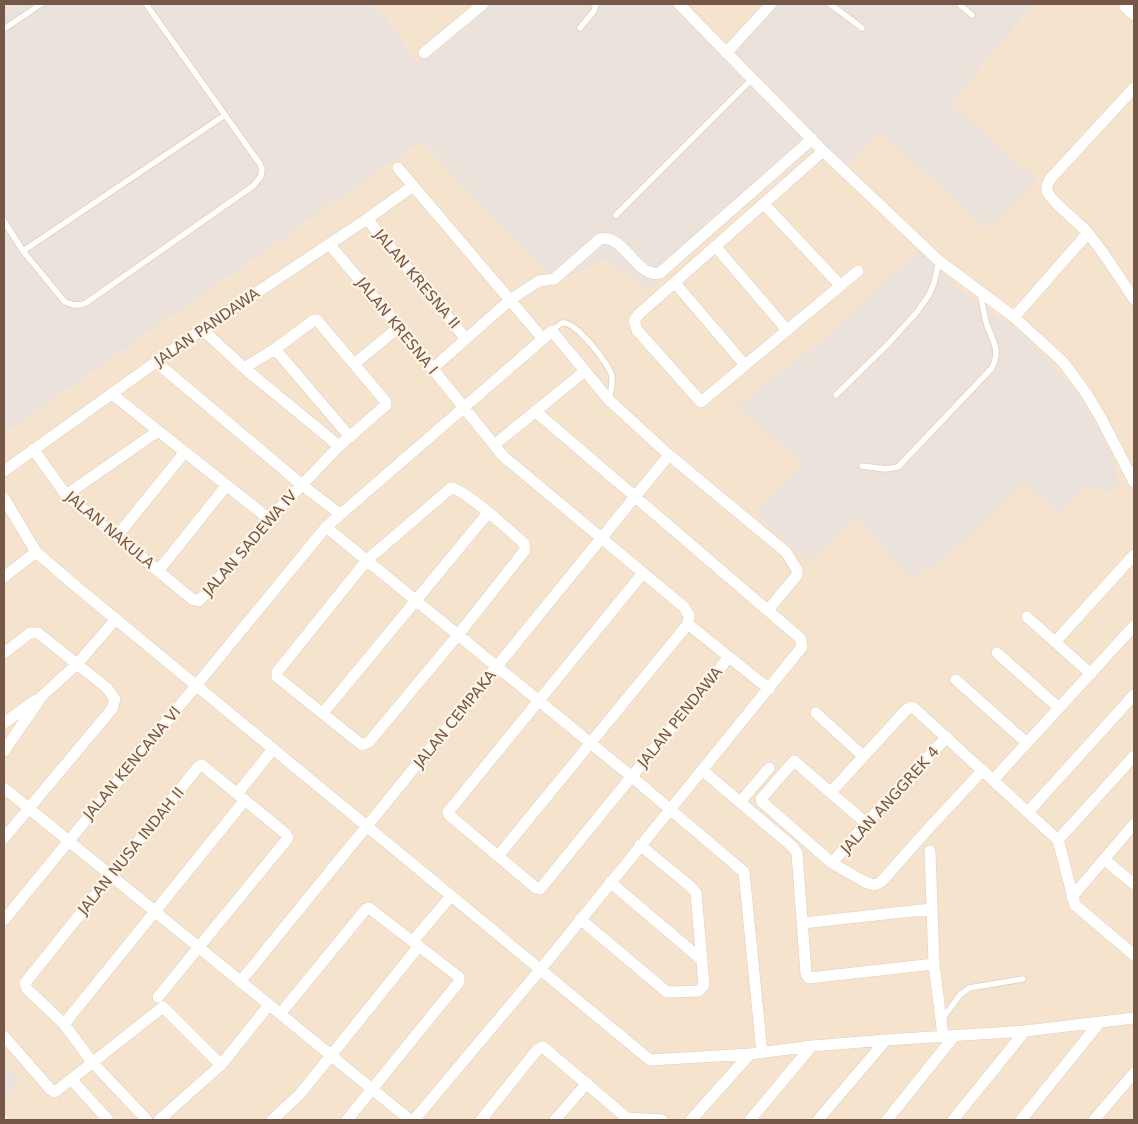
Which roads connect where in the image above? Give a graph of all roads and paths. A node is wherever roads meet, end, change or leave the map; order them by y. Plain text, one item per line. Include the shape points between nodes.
1 (41, 4) edge
2 (146, 4) edge
3 (483, 4) edge
4 (596, 4) edge
5 (679, 4) edge
6 (830, 4) edge
7 (958, 4) edge
8 (767, 5) edge
9 (1125, 5) edge
10 (972, 15) dead end
11 (1134, 15) edge
12 (580, 28) dead end
13 (862, 28) dead end
14 (4, 29) edge
15 (424, 53) dead end
16 (726, 53) junction
17 (752, 79) junction
18 (1134, 88) edge
19 (225, 115) junction
20 (812, 139) junction
21 (824, 151) junction
22 (398, 168) dead end
23 (413, 186) junction
24 (764, 204) junction
25 (616, 215) dead end
26 (367, 219) junction
27 (4, 221) edge
28 (1088, 233) junction
29 (329, 244) junction
30 (716, 247) junction
31 (23, 251) junction
32 (939, 261) junction
33 (858, 271) dead end
34 (675, 283) junction
35 (840, 285) junction
36 (980, 293) junction
37 (1134, 299) edge
38 (510, 300) junction
39 (1014, 317) junction
40 (398, 327) junction
41 (202, 328) junction
42 (787, 330) junction
43 (552, 331) junction
44 (466, 339) junction
45 (543, 339) junction
46 (275, 349) junction
47 (156, 362) junction
48 (354, 364) junction
49 (745, 365) junction
50 (244, 368) junction
51 (432, 369) junction
52 (585, 371) junction
53 (112, 394) junction
54 (836, 395) dead end
55 (609, 400) junction
56 (464, 408) junction
57 (535, 411) junction
58 (158, 431) junction
59 (350, 437) junction
60 (494, 445) junction
61 (339, 446) junction
62 (33, 448) junction
63 (185, 452) junction
64 (669, 455) junction
65 (862, 466) dead end
66 (4, 471) edge
67 (1134, 482) edge
68 (302, 485) junction
69 (226, 486) junction
70 (66, 495) junction
71 (636, 496) junction
72 (4, 498) edge
73 (488, 513) junction
74 (340, 514) junction
75 (268, 520) junction
76 (326, 527) junction
77 (117, 536) junction
78 (601, 539) junction
79 (36, 552) junction
80 (1134, 554) edge
81 (367, 560) junction
82 (159, 570) junction
83 (643, 573) junction
84 (4, 577) edge
85 (198, 601) joint
86 (417, 601) junction
87 (768, 610) junction
88 (1027, 617) dead end
89 (116, 619) junction
90 (688, 624) junction
91 (1132, 634) edge
92 (458, 635) junction
93 (1055, 642) junction
94 (4, 653) edge
95 (997, 653) dead end
96 (730, 657) junction
97 (77, 664) junction
98 (497, 667) junction
99 (1090, 674) junction
100 (956, 680) dead end
101 (197, 685) junction
102 (769, 689) junction
103 (1134, 695) edge
104 (42, 696) junction
105 (538, 701) junction
106 (1059, 708) junction
107 (323, 713) junction
108 (816, 713) dead end
109 (4, 723) edge
110 (947, 737) junction
111 (1027, 743) junction
112 (591, 744) junction
113 (273, 749) junction
114 (4, 751) edge
115 (863, 756) junction
116 (1134, 756) edge
117 (768, 768) dead end
118 (702, 770) junction
119 (983, 770) junction
120 (632, 777) junction
121 (993, 780) junction
122 (4, 788) edge
123 (831, 792) junction
124 (241, 797) junction
125 (740, 802) junction
126 (28, 808) junction
127 (670, 809) junction
128 (1028, 812) junction
129 (866, 823) junction
130 (1134, 824) edge
131 (367, 827) junction
132 (4, 838) edge
133 (1058, 840) junction
134 (68, 841) junction
135 (640, 845) junction
136 (930, 851) dead end
137 (498, 856) junction
138 (1105, 860) junction
139 (832, 863) junction
140 (111, 876) junction
141 (610, 882) junction
142 (1134, 884) edge
143 (451, 896) junction
144 (1072, 897) junction
145 (931, 909) junction
146 (154, 911) junction
147 (580, 919) junction
148 (4, 920) edge
149 (803, 923) junction
150 (416, 943) junction
151 (200, 948) junction
152 (1134, 955) edge
153 (702, 960) junction
154 (934, 964) junction
155 (540, 970) junction
156 (1023, 979) dead end
157 (240, 982) junction
158 (158, 997) dead end
159 (269, 1005) junction
160 (280, 1014) junction
161 (1134, 1018) edge
162 (941, 1020) junction
163 (1100, 1022) junction
164 (64, 1024) junction
165 (1025, 1031) junction
166 (955, 1035) junction
167 (4, 1036) edge
168 (943, 1036) junction
169 (886, 1040) junction
170 (812, 1046) junction
171 (762, 1053) junction
172 (750, 1054) junction
173 (331, 1056) junction
174 (92, 1062) junction
175 (222, 1065) junction
176 (1134, 1072) edge
177 (72, 1080) junction
178 (587, 1083) junction
179 (373, 1089) junction
180 (1027, 1118) edge
181 (626, 1119) edge
182 (108, 1120) edge
183 (147, 1120) edge
184 (159, 1120) edge
185 (272, 1120) edge
186 (347, 1120) edge
187 (412, 1120) edge
188 (481, 1120) edge
189 (555, 1120) edge
190 (662, 1120) edge
191 (691, 1120) edge
192 (750, 1120) edge
193 (818, 1120) edge
194 (887, 1120) edge
195 (954, 1120) edge
196 (1094, 1120) edge

1 - 14 lane
2 - 19 lane
3 - 15 street
4 - 12 lane
5 - 16 street
6 - 13 lane
7 - 10 lane
8 - 16 street
9 - 11 street
16 - 17 street
17 - 20 street
17 - 25 lane
18 - 28 street via 1048,182 1052,198
19 - 31 lane
19 - 31 lane via 260,164 259,180 86,303 74,305 64,301
20 - 21 street
20 - 38 street via 660,274 645,270 611,239 603,238 554,279 539,281
21 - 24 street
21 - 32 street
22 - 23 street
23 - 26 street, JALAN PANDAWA
23 - 38 street
24 - 30 street
24 - 35 street
26 - 29 street, JALAN PANDAWA
26 - 44 street, JALAN KRESNA II
27 - 31 lane
28 - 37 street
28 - 39 street
29 - 40 street, JALAN KRESNA I
29 - 41 street, JALAN PANDAWA
30 - 34 street
30 - 42 street
32 - 36 street
32 - 54 lane via 929,295 917,312
33 - 35 street
34 - 49 street
34 - 49 street via 635,318 636,330 701,402
35 - 42 street
36 - 39 street
36 - 65 lane via 996,349 992,368 898,467
38 - 44 street
38 - 45 street
39 - 67 street via 1063,362 1102,420
40 - 48 street
40 - 51 street, JALAN KRESNA I
41 - 47 street, JALAN PANDAWA
41 - 50 street
42 - 49 street
43 - 45 street, JALAN KENCANA VI
43 - 52 street
43 - 55 lane via 562,323 585,337 612,377
44 - 51 street
45 - 56 street, JALAN KENCANA VI
46 - 48 street via 317,320
46 - 50 street
46 - 59 street
47 - 53 street, JALAN PANDAWA
47 - 68 street
48 - 59 street, JALAN SADEWA IV via 387,403
50 - 61 street
51 - 56 street, JALAN KRESNA I
52 - 55 street
52 - 57 street
53 - 58 street
53 - 62 street, JALAN PANDAWA
55 - 64 street
56 - 60 street, JALAN KRESNA I
56 - 74 street, JALAN KENCANA VI
57 - 60 street
57 - 71 street
58 - 63 street
58 - 70 street
59 - 61 street, JALAN SADEWA IV
60 - 78 street, JALAN KRESNA I
61 - 68 street, JALAN SADEWA IV
62 - 66 street, JALAN PANDAWA
62 - 70 street, JALAN NAKULA
63 - 69 street
63 - 77 street
64 - 71 street, JALAN CEMPAKA
64 - 87 street via 786,552 797,575
68 - 74 street
68 - 75 street, JALAN SADEWA IV
69 - 75 street
69 - 82 street
70 - 77 street, JALAN NAKULA
71 - 78 street, JALAN CEMPAKA
71 - 87 street
72 - 79 street
73 - 81 street via 457,489 451,488
73 - 86 street
73 - 92 street via 525,545 524,552
74 - 76 street, JALAN KENCANA VI
75 - 85 street, JALAN SADEWA IV
76 - 81 street
76 - 101 street, JALAN KENCANA VI
77 - 82 street, JALAN NAKULA
78 - 83 street, JALAN KRESNA I
78 - 98 street, JALAN CEMPAKA
79 - 84 street
79 - 89 street
80 - 93 street
81 - 86 street
81 - 107 street via 277,674
82 - 85 street, JALAN NAKULA
83 - 90 street, JALAN KRESNA I via 684,607
83 - 105 street
86 - 92 street
86 - 107 street
87 - 102 street via 803,644
88 - 93 street
89 - 97 street
89 - 101 street
90 - 96 street, JALAN PENDAWA
90 - 112 street
91 - 99 street
92 - 98 street
92 - 107 street via 366,745 359,744
93 - 99 street
94 - 97 street via 34,632
95 - 106 street
96 - 102 street, JALAN PENDAWA
96 - 120 street, JALAN PENDAWA
97 - 104 street
97 - 126 street via 112,694 114,704
98 - 105 street
98 - 131 street, JALAN CEMPAKA
99 - 106 street
100 - 111 street
101 - 113 street
101 - 134 street, JALAN KENCANA VI
102 - 118 street
103 - 128 street
104 - 109 street
104 - 114 street
105 - 112 street
105 - 137 street via 448,812
106 - 111 street
108 - 115 street
110 - 115 street via 911,708
110 - 119 street
110 - 129 street, JALAN ANGGREK 4
111 - 121 street
112 - 120 street
112 - 137 street
113 - 124 street
113 - 131 street
115 - 123 street
116 - 133 street
117 - 125 street
118 - 125 street
118 - 127 street
119 - 121 street
119 - 139 street via 881,882 870,884
120 - 127 street
120 - 137 street, JALAN PENDAWA via 540,888
121 - 128 street
122 - 126 street
123 - 129 street
123 - 139 street via 794,761 761,800
124 - 140 street, JALAN NUSA INDAH II via 200,766
124 - 146 street
124 - 151 street, JALAN NUSA INDAH II via 288,839
125 - 149 street via 797,853
126 - 132 street
126 - 134 street
127 - 135 street
127 - 171 street via 744,872
128 - 133 street
129 - 139 street, JALAN ANGGREK 4
130 - 138 street
131 - 143 street
131 - 157 street, JALAN CEMPAKA
133 - 144 street
134 - 140 street
134 - 148 street, JALAN KENCANA VI
135 - 141 street
135 - 153 street via 694,891
136 - 145 street
138 - 142 street
138 - 144 street
140 - 146 street
140 - 164 street, JALAN NUSA INDAH II via 26,980 27,989
141 - 147 street
141 - 153 street
143 - 150 street
143 - 155 street
144 - 152 street via 1078,908
145 - 149 street
145 - 154 street
146 - 151 street
146 - 164 street
147 - 153 street via 667,992 701,990 704,985
147 - 155 street
149 - 154 street via 806,974 809,978
150 - 160 street via 372,909 367,909
150 - 173 street
150 - 179 street via 460,981
151 - 157 street
151 - 158 street, JALAN NUSA INDAH II
154 - 162 street
155 - 172 street via 650,1060
155 - 187 street
156 - 162 lane via 969,988
157 - 159 street
159 - 160 street
159 - 175 street
160 - 173 street
161 - 163 street
162 - 168 street
163 - 165 street
163 - 180 street
164 - 174 street
165 - 166 street
165 - 195 street
166 - 168 street
166 - 194 street
167 - 177 street via 52,1091 57,1092
168 - 169 street
169 - 170 street
169 - 193 street
170 - 171 street
170 - 192 street
171 - 172 street
172 - 191 street
173 - 179 street
173 - 185 street via 300,1094
174 - 175 street via 163,1007
174 - 177 street
174 - 183 street
175 - 184 street
176 - 196 street
177 - 182 street
178 - 181 street
178 - 188 street via 541,1047
178 - 189 street
179 - 186 street
179 - 187 street
181 - 190 street

